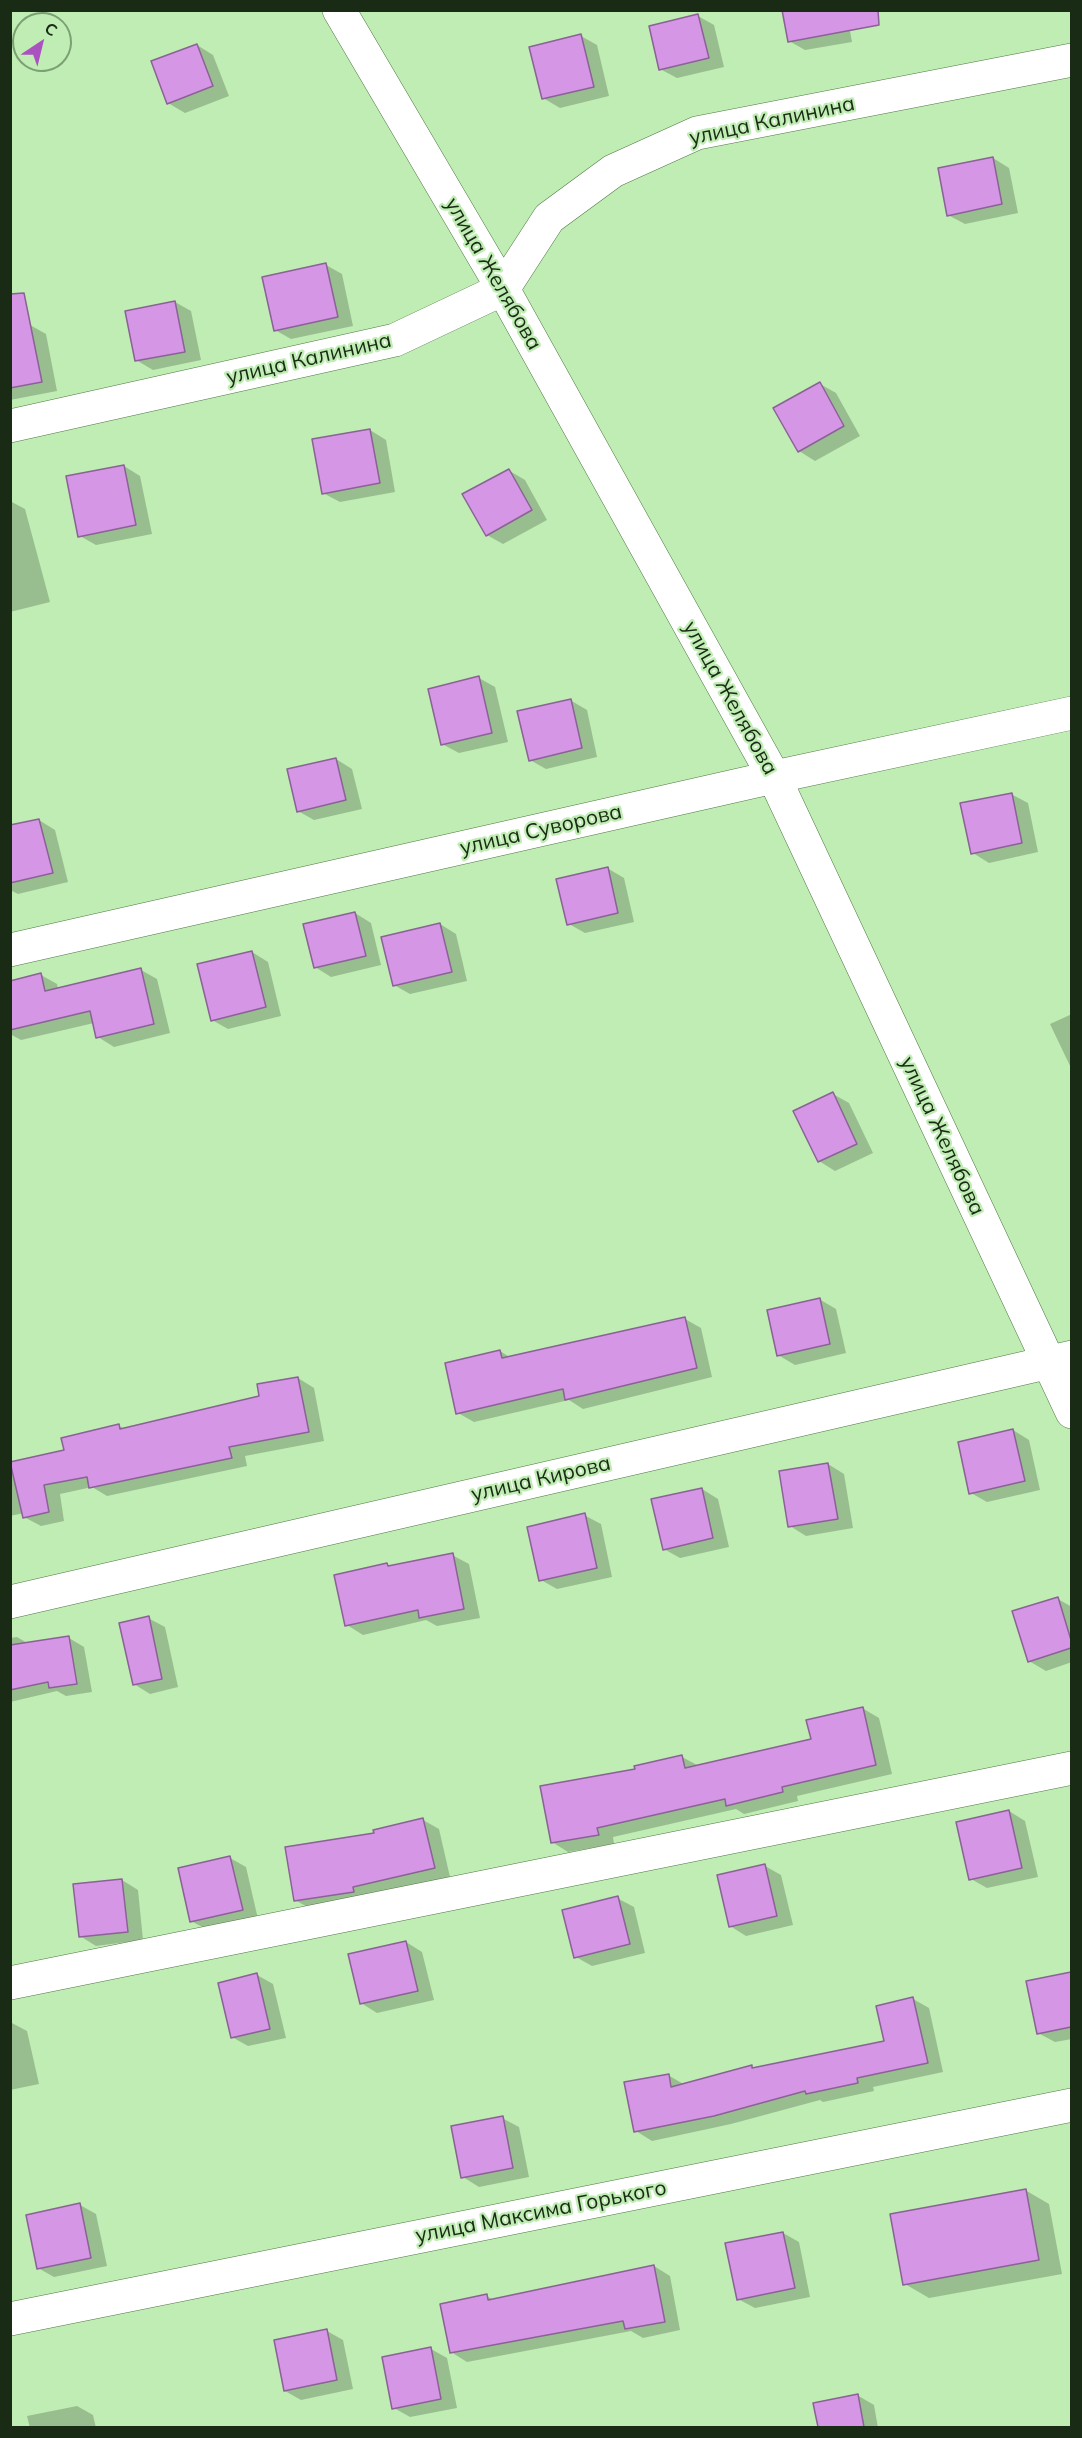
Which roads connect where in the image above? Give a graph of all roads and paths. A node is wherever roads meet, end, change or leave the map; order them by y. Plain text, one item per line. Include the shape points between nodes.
1 (339, 10) edge
2 (1071, 60) edge
3 (503, 289) junction
4 (10, 426) edge
5 (1071, 713) edge
6 (774, 777) junction
7 (10, 950) edge
8 (1059, 1360) edge
9 (1071, 1412) edge
10 (10, 1602) edge
11 (1071, 1768) edge
12 (10, 1983) edge
13 (1071, 2105) edge
14 (10, 2319) edge

1 - 3 street, улица Желябова
2 - 3 street, улица Калинина via 697,133 613,171 549,218
3 - 4 street, улица Калинина via 395,340
3 - 6 street, улица Желябова
5 - 6 street, улица Суворова
6 - 7 street, улица Суворова
6 - 8 street, улица Желябова
8 - 9 street, улица Желябова
8 - 10 street, улица Кирова
11 - 12 street
13 - 14 street, улица Максима Горького

